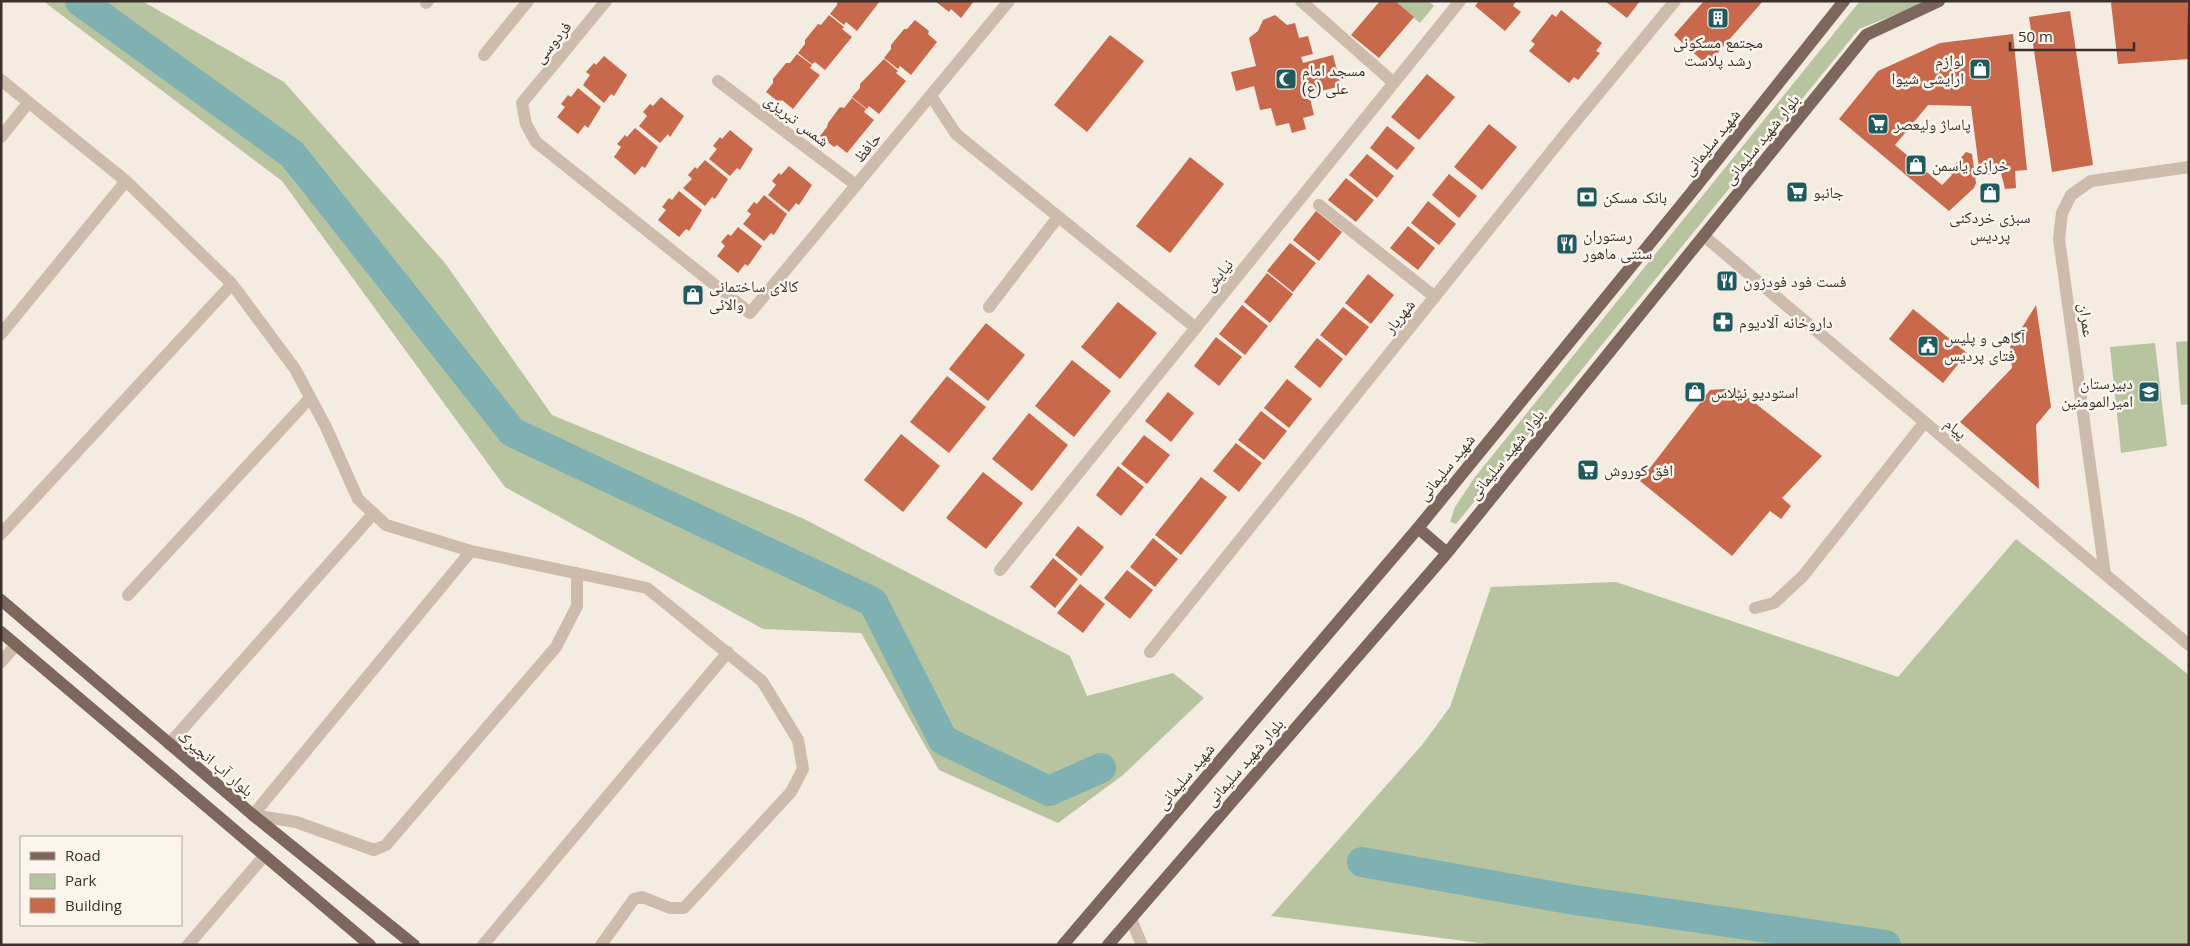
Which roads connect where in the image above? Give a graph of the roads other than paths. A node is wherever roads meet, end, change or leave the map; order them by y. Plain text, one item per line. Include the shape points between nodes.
1 (528, 1) edge
2 (606, 1) edge
3 (1010, 1) edge
4 (1300, 1) edge
5 (1460, 1) edge
6 (1675, 1) edge
7 (1844, 1) edge
8 (1940, 1) edge
9 (484, 55) dead end
10 (1, 80) edge
11 (718, 81) dead end
12 (1394, 83) junction
13 (931, 96) junction
14 (28, 103) junction
15 (1, 137) edge
16 (2189, 167) edge
17 (126, 181) junction
18 (856, 184) junction
19 (1319, 206) dead end
20 (1058, 216) junction
21 (1704, 236) junction
22 (232, 284) junction
23 (1435, 296) junction
24 (989, 307) dead end
25 (750, 313) joint
26 (1196, 328) junction
27 (1, 334) edge
28 (309, 399) junction
29 (1924, 422) junction
30 (374, 513) junction
31 (1418, 528) junction
32 (1, 534) edge
33 (471, 551) junction
34 (1447, 553) junction
35 (1000, 570) dead end
36 (577, 573) junction
37 (2105, 574) junction
38 (128, 595) dead end
39 (1, 600) edge
40 (1755, 608) dead end
41 (1, 632) edge
42 (16, 645) junction
43 (2189, 645) edge
44 (728, 652) junction
45 (1150, 652) dead end
46 (1, 662) edge
47 (169, 744) junction
48 (253, 815) junction
49 (265, 855) junction
50 (1131, 918) junction
51 (188, 945) edge
52 (370, 945) edge
53 (414, 945) edge
54 (484, 945) edge
55 (601, 945) edge
56 (1063, 945) edge
57 (1108, 945) edge
58 (1142, 945) edge

1 - 9 street
2 - 25 street, فردوسی via 522,103 526,124 536,142
3 - 13 street, حافظ
4 - 12 street
5 - 12 street, نیایش
6 - 23 street, شهریار
7 - 31 main road, شهید سلیمانی
8 - 21 main road, بلوار شهید سلیمانی via 1866,35
10 - 14 street
11 - 18 street, شمس تبریزی
12 - 26 street, نیایش
13 - 18 street, حافظ
13 - 20 street via 956,134
14 - 15 street
14 - 17 street
16 - 37 street, عمران via 2091,181 2071,195 2062,213 2059,238
17 - 22 street
17 - 27 street
18 - 25 street, حافظ
19 - 23 street
20 - 24 street
20 - 26 street
21 - 29 street, پیام
21 - 34 main road, بلوار شهید سلیمانی
22 - 28 street via 295,369
22 - 32 street
23 - 45 street, شهریار
26 - 35 street, نیایش
28 - 30 street via 326,427 358,499
28 - 38 street
29 - 37 street, پیام
29 - 40 street via 1803,576 1774,603
30 - 33 street via 386,525
30 - 47 street
31 - 34 main road
31 - 56 main road, شهید سلیمانی
33 - 36 street
33 - 48 street
34 - 50 main road, بلوار شهید سلیمانی
36 - 44 street via 646,588
36 - 48 street via 576,606 556,647 386,845 374,850 296,822
37 - 43 street, پیام
39 - 47 main road, بلوار آب انجیرک
41 - 42 main road
42 - 46 street
42 - 49 main road
44 - 54 street
44 - 55 street via 762,681 798,740 802,769 790,792 684,908 670,908 634,898
47 - 48 main road, بلوار آب انجیرک
48 - 53 main road, بلوار آب انجیرک
49 - 51 street
49 - 52 main road
50 - 57 main road, بلوار شهید سلیمانی
50 - 58 street

